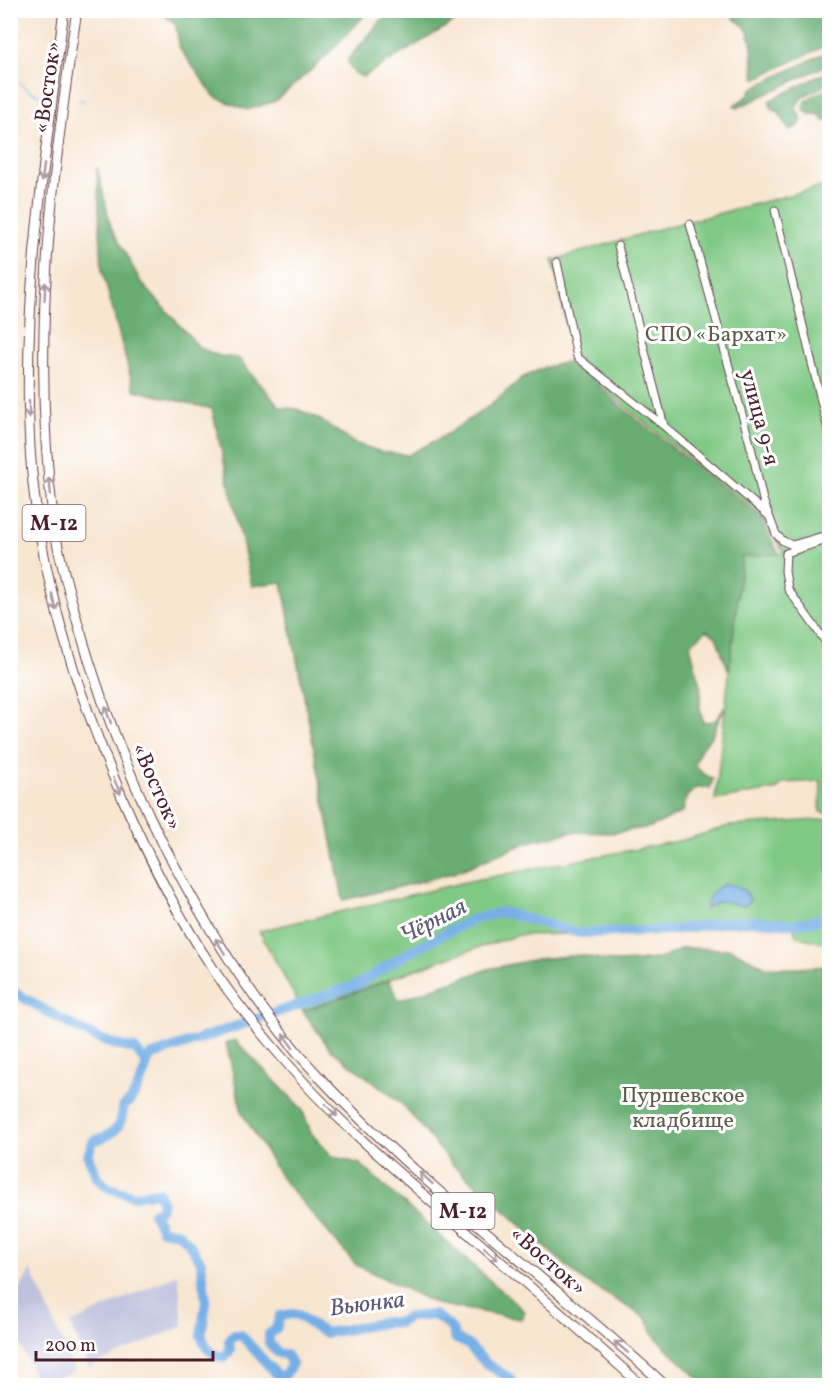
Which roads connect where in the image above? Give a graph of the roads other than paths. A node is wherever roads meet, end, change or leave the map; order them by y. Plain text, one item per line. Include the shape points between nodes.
1 (64, 10) edge
2 (77, 10) edge
3 (775, 210) dead end
4 (690, 224) dead end
5 (618, 246) dead end
6 (557, 262) dead end
7 (664, 426) junction
8 (830, 438) edge
9 (768, 515) junction
10 (830, 534) edge
11 (830, 539) edge
12 (830, 648) edge
13 (642, 1386) edge
14 (666, 1386) edge

1 -> 13 highway, «Восток» / М-12 via 36,223 29,324 29,426 41,546 54,602 71,664 111,773 183,921 213,969 287,1064 362,1140
14 -> 2 highway, «Восток» / М-12 via 395,1150 323,1082 229,961 165,849 128,771 88,659 56,535 45,425 44,307 54,172
3 - 8 street
4 - 9 street, улица 9-я
5 - 7 street
6 - 7 street via 577,357
7 - 9 street
9 - 10 street, улица 9-я via 776,534 788,544
11 - 12 street via 786,553 785,571 788,589

